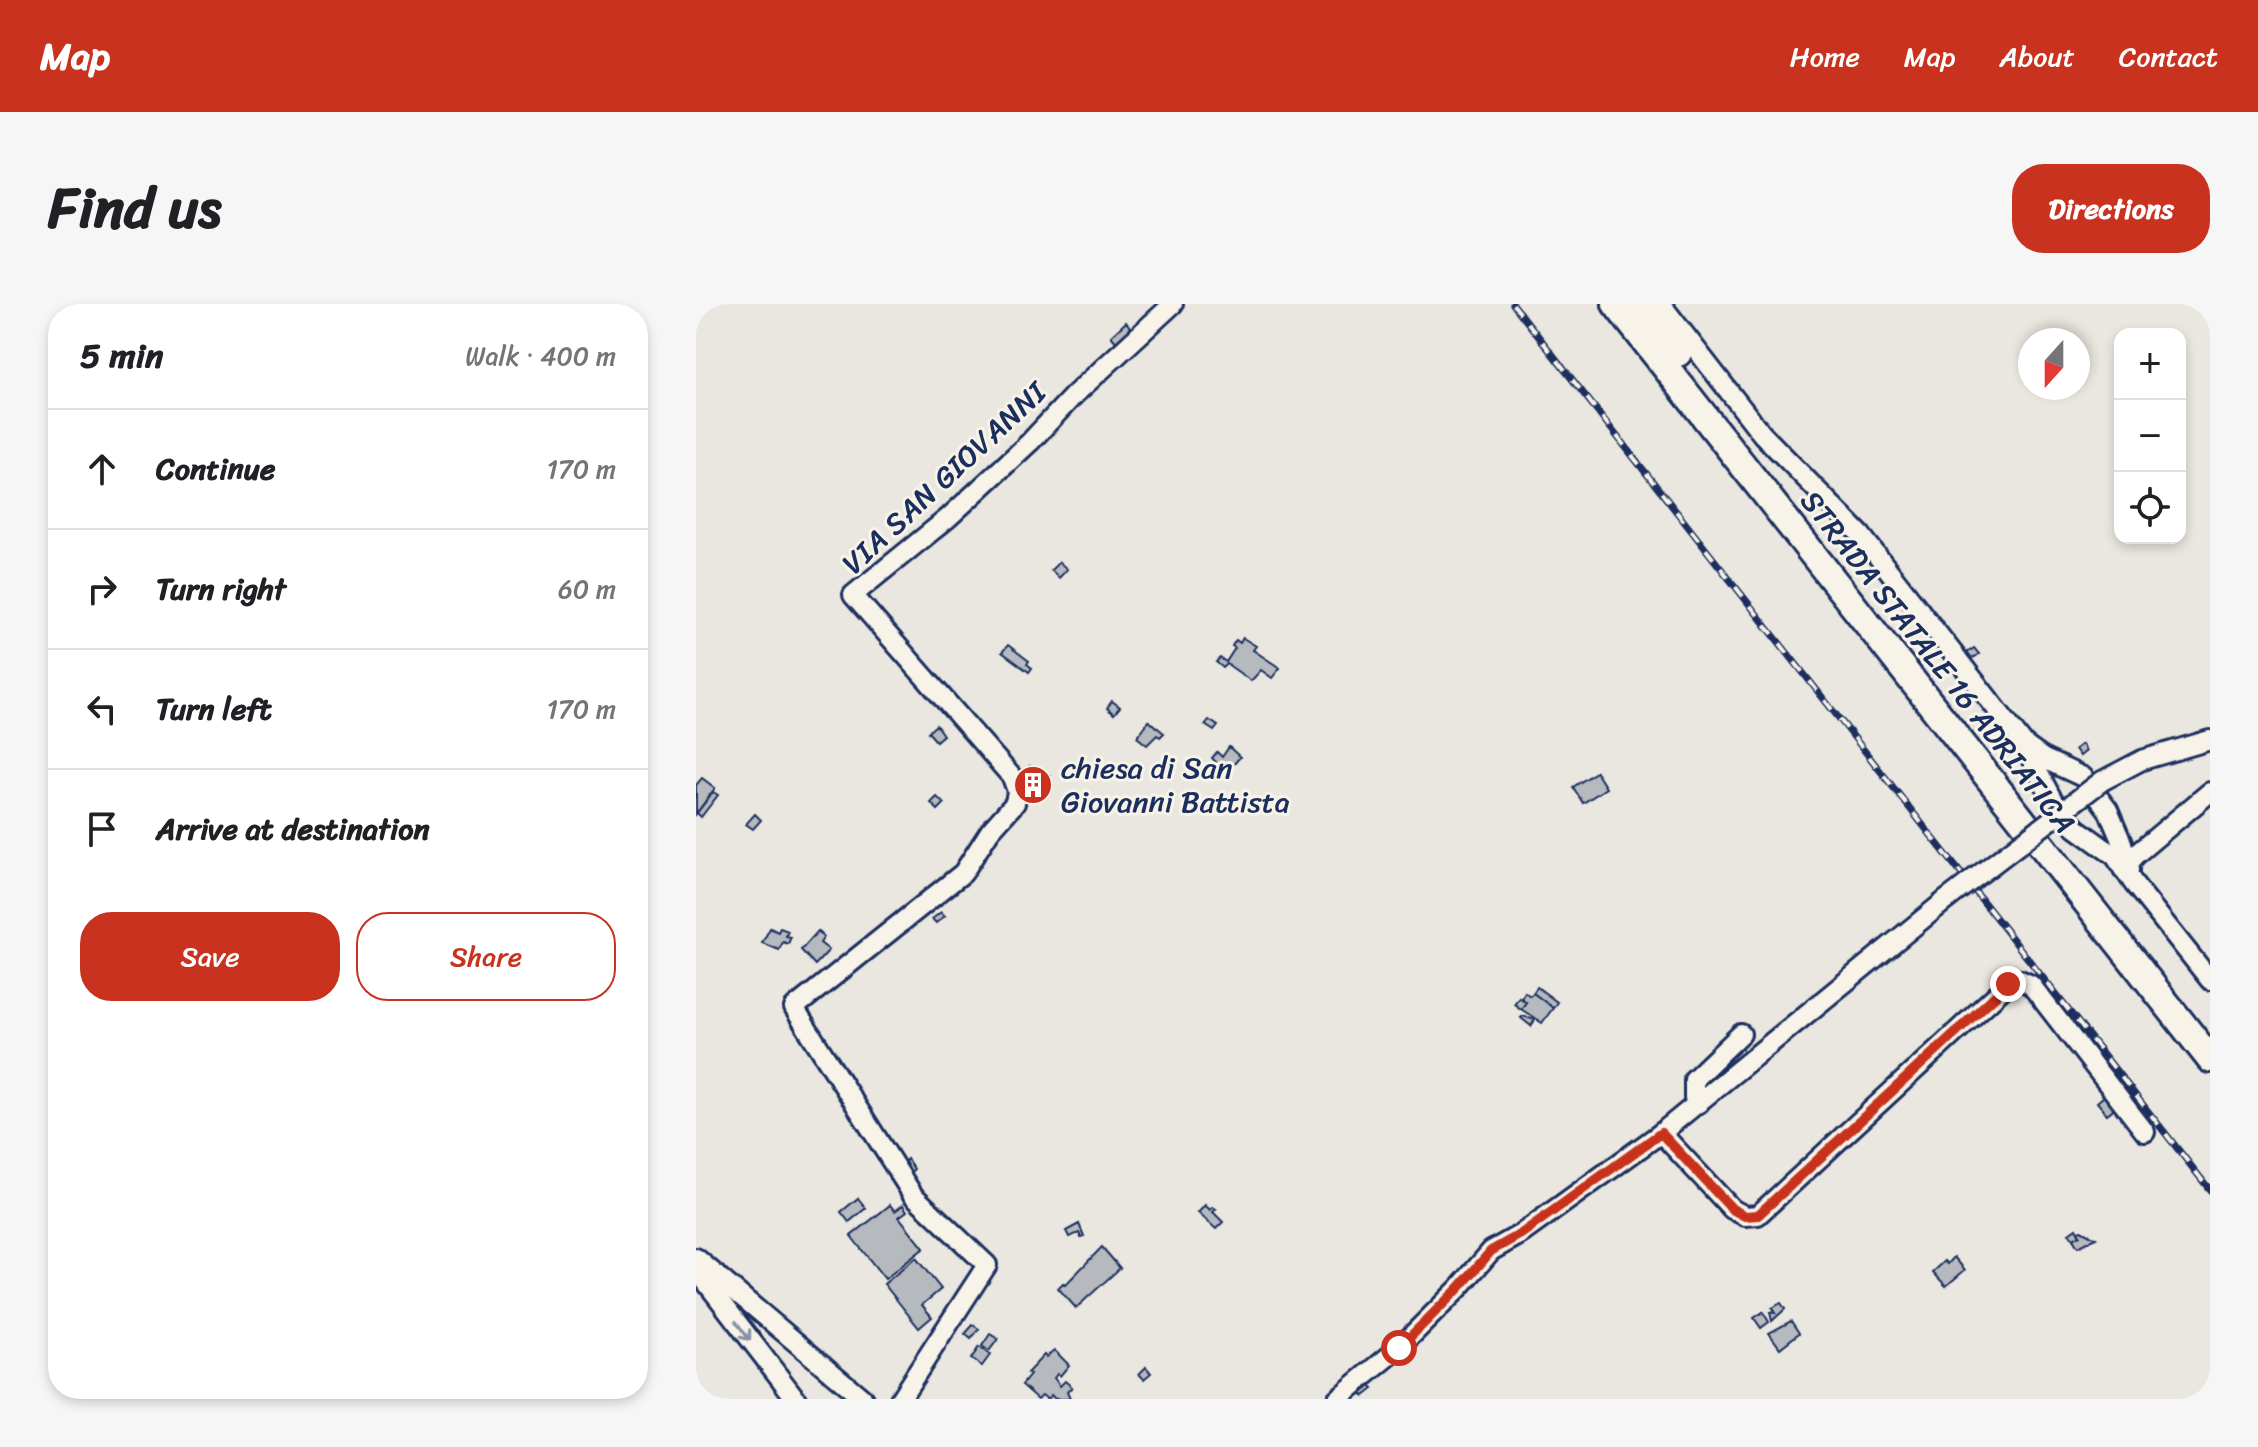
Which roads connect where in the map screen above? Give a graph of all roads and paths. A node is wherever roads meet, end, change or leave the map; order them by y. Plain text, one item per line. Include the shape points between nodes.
1 (1173, 304) edge
2 (1616, 304) edge
3 (1639, 304) edge
4 (1661, 304) edge
5 (2210, 740) edge
6 (2023, 743) junction
7 (2210, 792) edge
8 (2128, 873) junction
9 (2210, 980) edge
10 (2210, 1033) edge
11 (1741, 1034) dead end
12 (2210, 1059) edge
13 (1699, 1103) junction
14 (2145, 1132) dead end
15 (1661, 1133) junction
16 (696, 1258) edge
17 (696, 1269) edge
18 (796, 1399) edge
19 (863, 1399) edge
20 (900, 1399) edge
21 (1337, 1399) edge

1 - 20 street, VIA SAN GIOVANNI via 948,518 853,595 1012,777 1017,791 1015,803 963,873 794,1008 913,1195 987,1265
2 - 12 highway, STRADA STATALE 16 ADRIATICA
3 - 10 highway, STRADA STATALE 16 ADRIATICA
4 - 6 street via 1762,434 1861,535
5 - 13 street, bridge via 2142,760 2102,781 1946,900
6 - 8 street via 2052,799 2076,828 2115,856
6 - 8 street via 2083,777 2108,810
7 - 8 street via 2135,855
8 - 9 street
11 - 13 street via 1694,1079
13 - 15 street
14 - 15 street via 2031,985 2020,980 2008,984 1758,1215 1732,1209
15 - 21 street via 1491,1251 1399,1348
16 - 19 street
17 -> 18 street

